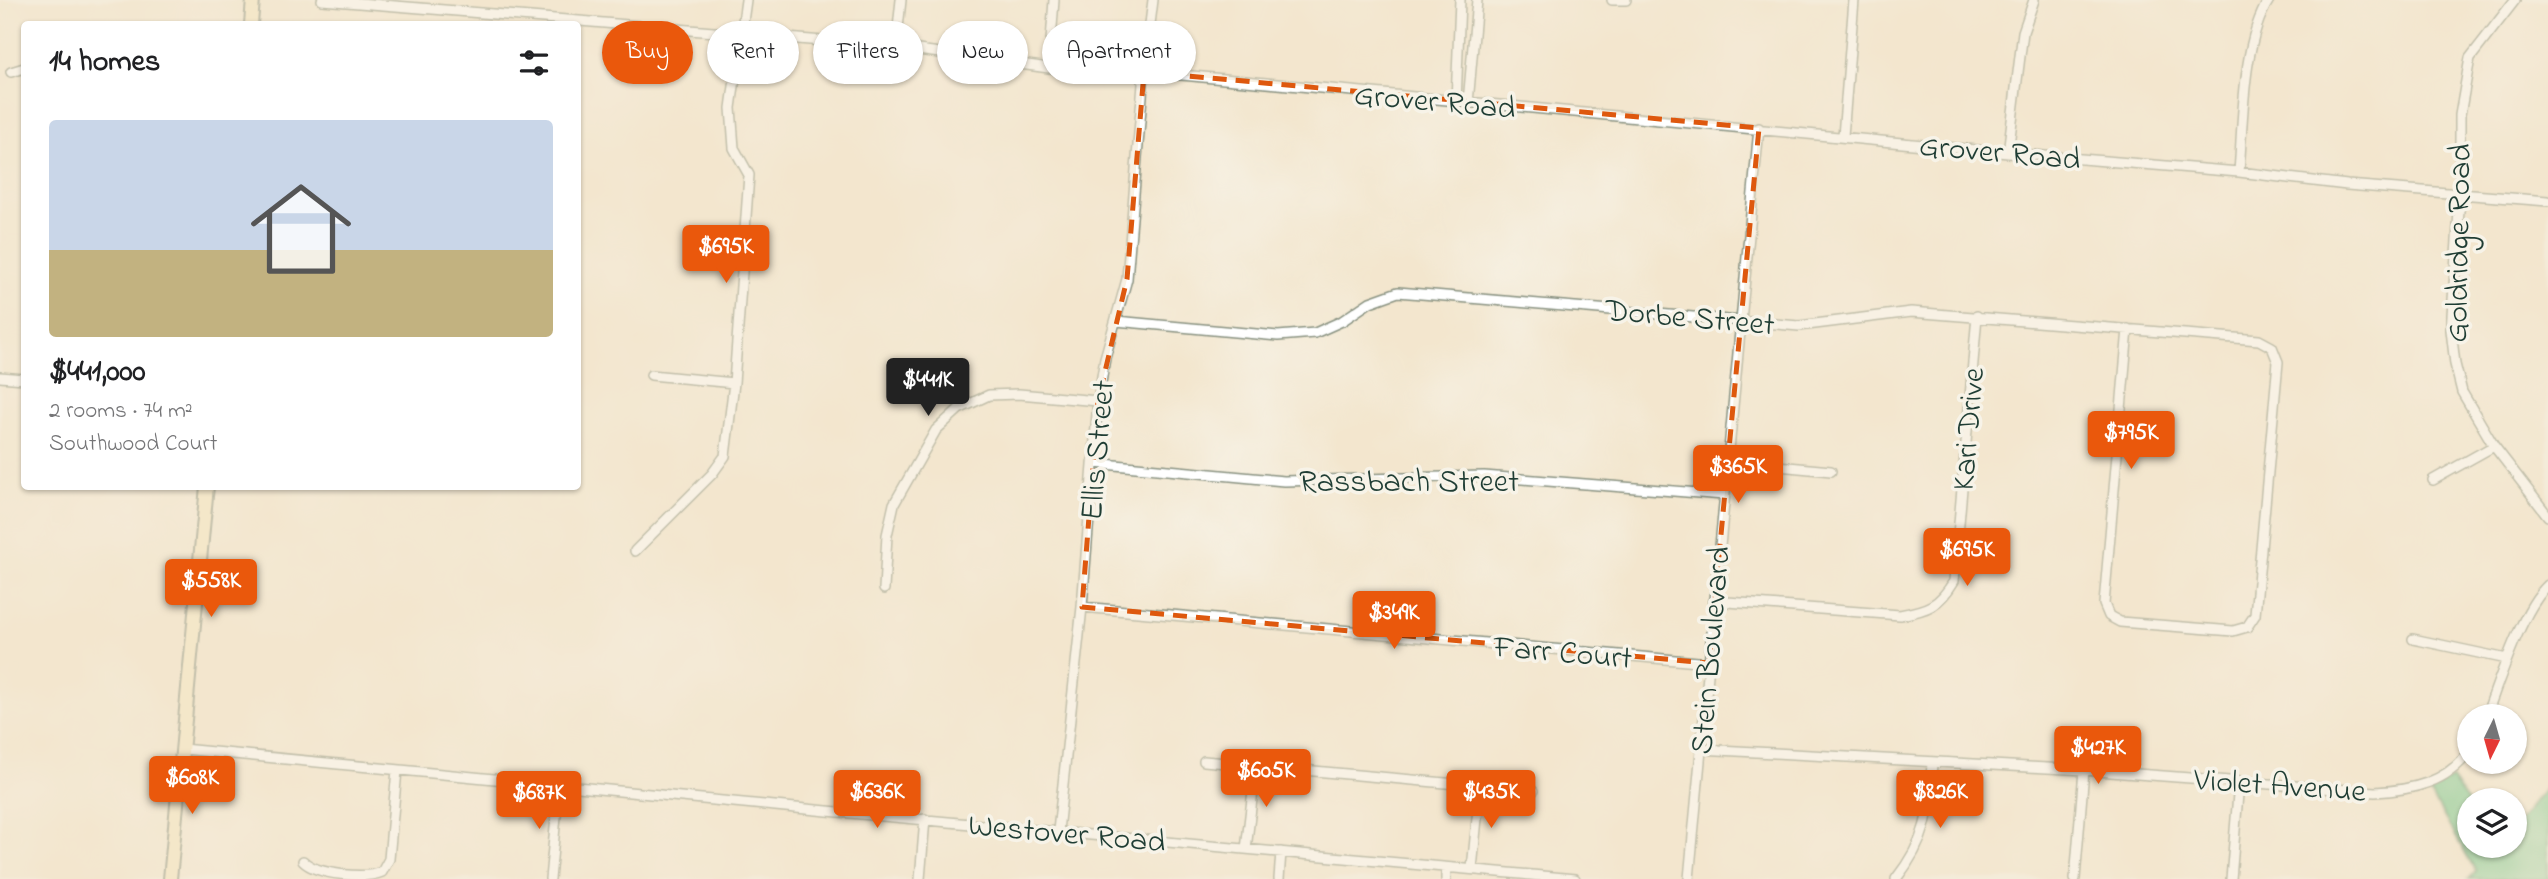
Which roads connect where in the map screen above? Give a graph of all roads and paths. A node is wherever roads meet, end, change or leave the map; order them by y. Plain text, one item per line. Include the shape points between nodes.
1 (253, 0) edge
2 (322, 0) edge
3 (746, 0) edge
4 (901, 0) edge
5 (1054, 0) edge
6 (1153, 0) edge
7 (1460, 0) edge
8 (1477, 0) edge
9 (1612, 0) edge
10 (1626, 0) edge
11 (1854, 0) edge
12 (2034, 0) edge
13 (2269, 0) edge
14 (2515, 0) edge
15 (251, 21) edge
16 (575, 21) edge
17 (744, 21) edge
18 (899, 21) edge
19 (1052, 21) edge
20 (1150, 21) edge
21 (581, 22) edge
22 (707, 32) edge
23 (923, 51) edge
24 (1042, 67) edge
25 (21, 69) edge
26 (10, 72) dead end
27 (1196, 77) edge
28 (735, 84) edge
29 (1143, 84) edge
30 (1456, 102) junction
31 (1468, 103) junction
32 (1759, 128) junction
33 (1843, 136) junction
34 (2008, 153) junction
35 (2239, 172) junction
36 (2460, 195) junction
37 (2548, 201) edge
38 (1977, 316) junction
39 (1116, 321) junction
40 (1740, 321) junction
41 (2128, 330) junction
42 (651, 375) dead end
43 (0, 377) edge
44 (21, 379) edge
45 (734, 383) junction
46 (1098, 401) junction
47 (2494, 446) junction
48 (1727, 461) junction
49 (1094, 463) junction
50 (1830, 471) dead end
51 (2433, 480) dead end
52 (206, 490) edge
53 (1724, 495) junction
54 (2548, 516) edge
55 (635, 551) dead end
56 (2548, 585) edge
57 (884, 589) dead end
58 (1714, 601) junction
59 (1082, 607) junction
60 (2413, 639) dead end
61 (2507, 659) junction
62 (1709, 663) junction
63 (2490, 704) edge
64 (1700, 748) junction
65 (183, 749) junction
66 (1204, 761) dead end
67 (1932, 763) junction
68 (2457, 765) edge
69 (1256, 766) junction
70 (397, 770) junction
71 (2084, 770) junction
72 (2239, 782) junction
73 (559, 785) junction
74 (1480, 788) junction
75 (1532, 791) dead end
76 (925, 819) junction
77 (1058, 831) junction
78 (1246, 849) junction
79 (1281, 852) junction
80 (303, 861) dead end
81 (1447, 868) junction
82 (1472, 869) junction
83 (170, 879) edge
84 (550, 879) edge
85 (920, 879) edge
86 (1279, 879) edge
87 (1446, 879) edge
88 (1575, 879) edge
89 (1689, 879) edge
90 (1896, 879) edge
91 (2075, 879) edge
92 (2231, 879) edge

1 - 15 main road
2 - 16 street, Grover Road
3 - 17 street
4 - 18 street
5 - 19 street
6 - 20 street, Ellis Street
7 - 30 street
8 - 31 street
9 - 10 street
11 - 33 street
12 - 34 street via 2023,32
13 - 35 street via 2251,50
14 - 36 street, Goldridge Road via 2470,58 2460,115
21 - 22 street, Grover Road
23 - 24 street, Grover Road
25 - 26 street
27 - 30 street, Grover Road
28 - 45 street via 731,108 734,148 748,175
29 - 39 street, Ellis Street via 1127,279
30 - 31 street, Grover Road
31 - 32 street, Grover Road
32 - 33 street, Grover Road
32 - 40 street, Stein Boulevard
33 - 34 street, Grover Road
34 - 35 street, Grover Road
35 - 36 street, Grover Road
36 - 37 street, Grover Road
36 - 47 street, Goldridge Road via 2451,330 2455,364 2462,392
38 - 40 street, Dorbe Street via 1911,312 1799,326
38 - 41 street, Dorbe Street
38 - 58 street, Kari Drive via 1954,581 1946,594 1935,605 1900,615
39 - 40 street, Dorbe Street via 1278,336 1315,333 1398,292
39 - 46 street, Ellis Street
40 - 48 street, Stein Boulevard
41 - 41 street, Dorbe Street via 2104,604 2109,616 2120,622 2233,631 2247,626 2255,615 2278,362 2272,347 2259,340
42 - 45 street
43 - 44 street
45 - 55 street via 725,456
46 - 49 street, Ellis Street
46 - 57 street via 989,395 959,409 936,430 894,504
47 - 51 street
47 - 54 street, Goldridge Road
48 - 50 street
48 - 53 street, Stein Boulevard
49 - 53 street, Rassbach Street via 1284,481 1484,476
49 - 59 street, Ellis Street
52 - 65 main road
53 - 58 street, Stein Boulevard
56 - 61 street
58 - 62 street, Stein Boulevard
59 - 62 street, Farr Court
59 - 77 street, Ellis Street
60 - 61 street
61 - 63 street
62 - 64 street, Stein Boulevard
64 - 67 street, Violet Avenue
64 - 89 street, Stein Boulevard
65 - 70 street, Westover Road
65 - 83 main road
66 - 69 street
67 - 71 street, Violet Avenue
67 - 90 street via 1925,829
68 - 72 street, Violet Avenue via 2440,778 2399,791
69 - 74 street
69 - 78 street
70 - 73 street, Westover Road
70 - 80 street via 389,859 382,872 367,876 320,871
71 - 72 street, Violet Avenue
71 - 91 street
72 - 92 street
73 - 76 street, Westover Road
73 - 84 street
74 - 75 street
74 - 82 street
76 - 77 street, Westover Road
76 - 85 street
77 - 78 street, Westover Road
78 - 79 street, Westover Road
79 - 81 street, Westover Road
79 - 86 street
81 - 82 street, Westover Road
81 - 87 street
82 - 88 street, Westover Road

